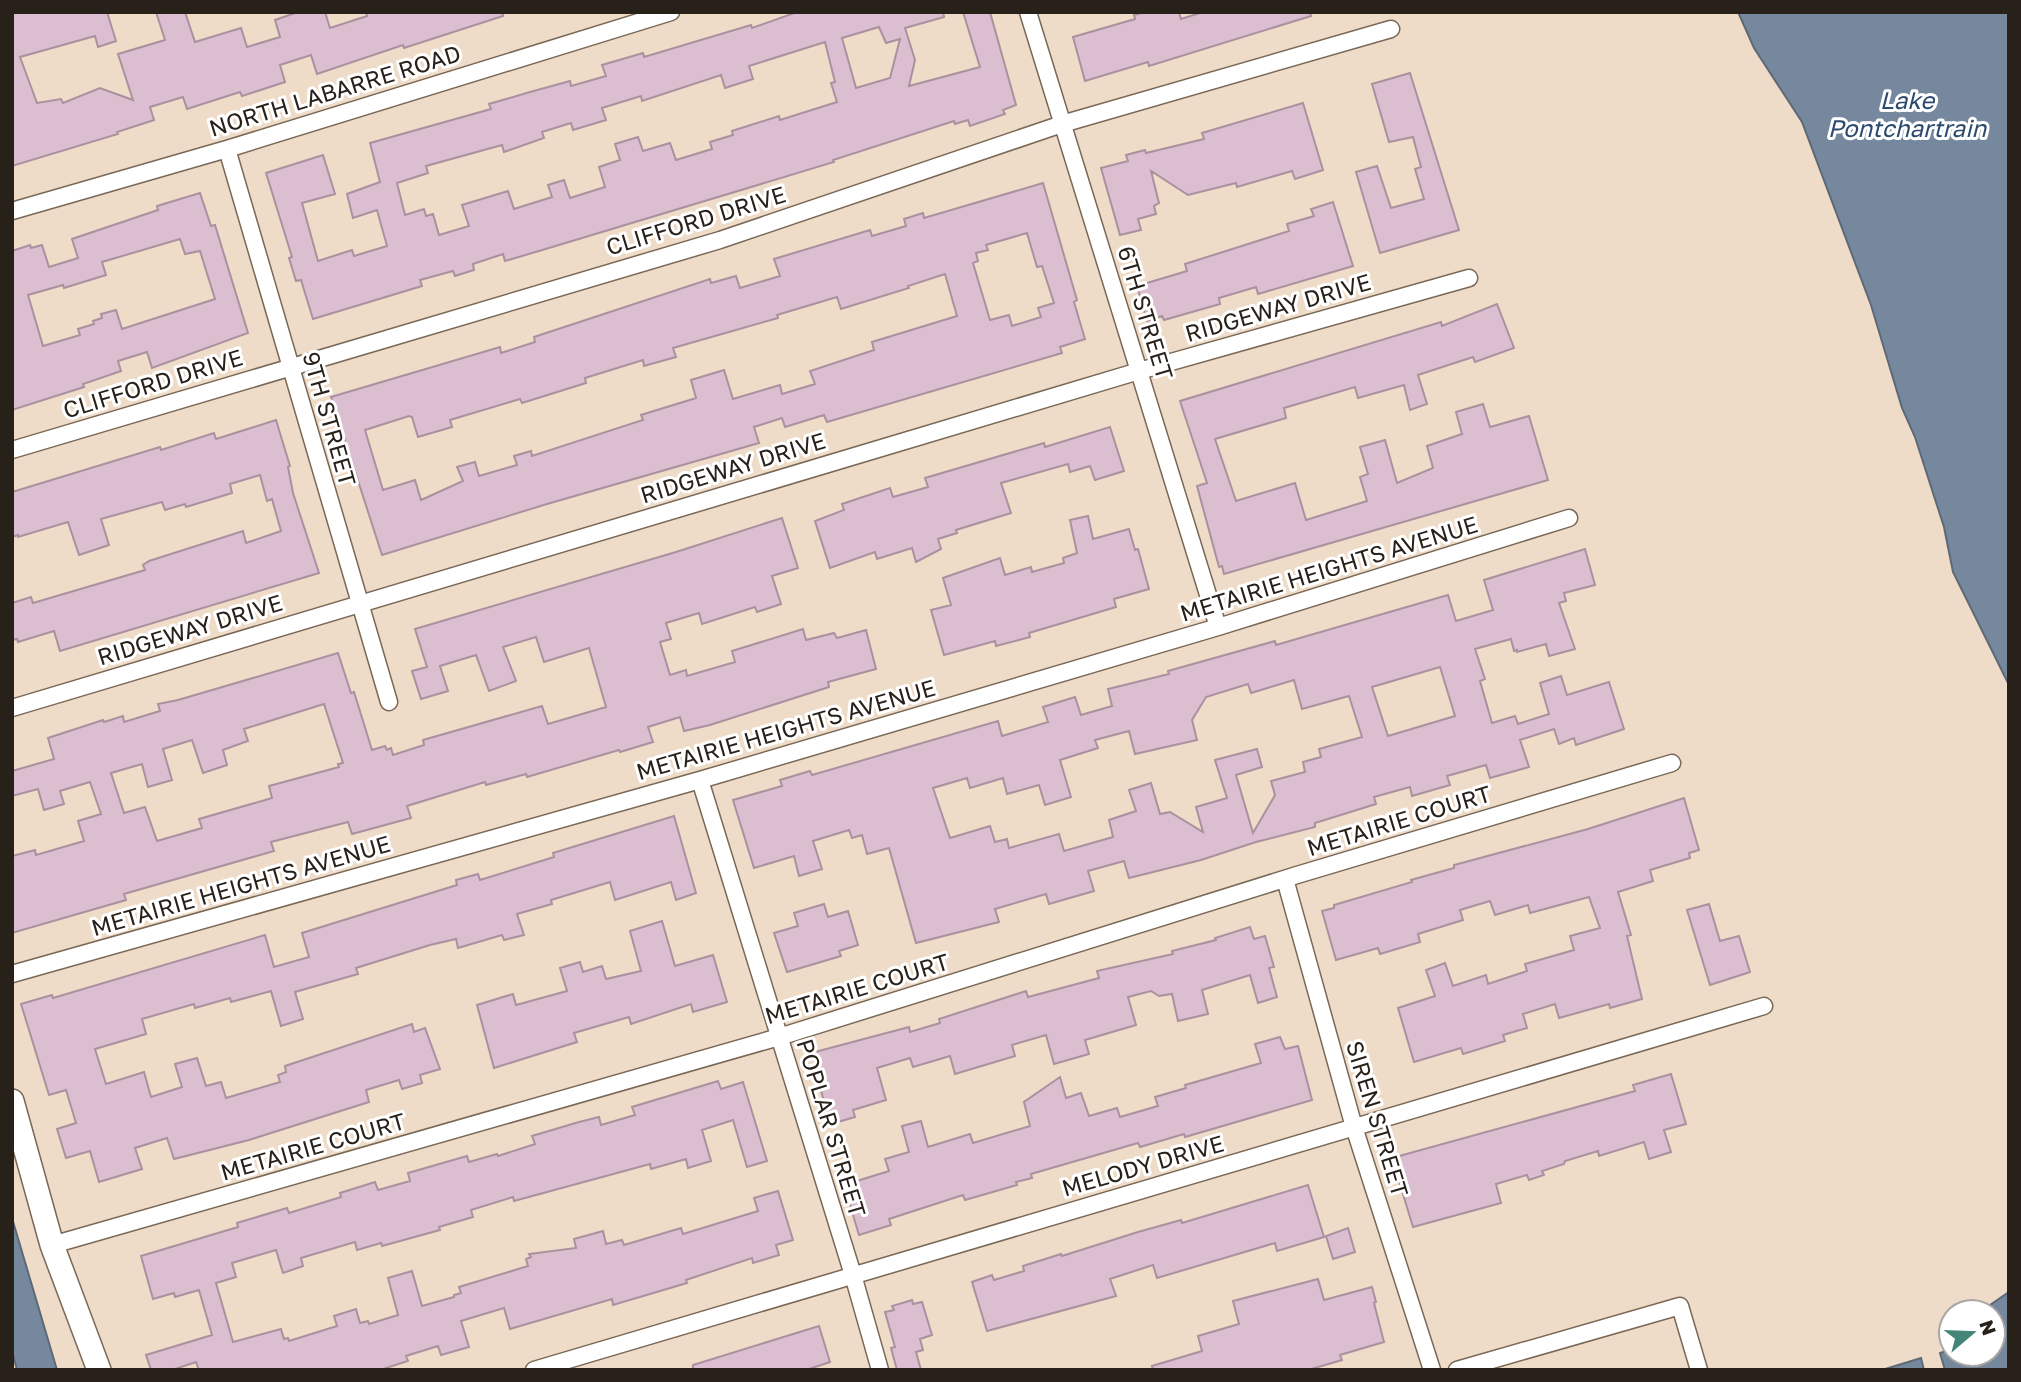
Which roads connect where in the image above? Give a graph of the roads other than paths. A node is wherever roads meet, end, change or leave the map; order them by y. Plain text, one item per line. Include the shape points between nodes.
1 (671, 12) edge
2 (1028, 12) edge
3 (1391, 29) dead end
4 (1062, 124) junction
5 (227, 149) junction
6 (12, 211) edge
7 (1469, 278) dead end
8 (290, 367) junction
9 (1139, 370) junction
10 (12, 450) edge
11 (1569, 519) dead end
12 (359, 603) junction
13 (1218, 627) junction
14 (390, 702) dead end
15 (12, 708) edge
16 (1672, 763) dead end
17 (700, 780) junction
18 (1285, 879) junction
19 (12, 974) edge
20 (1764, 1006) dead end
21 (779, 1037) junction
22 (12, 1101) edge
23 (1354, 1127) junction
24 (52, 1245) junction
25 (853, 1275) junction
26 (99, 1370) edge
27 (534, 1370) edge
28 (880, 1370) edge
29 (1432, 1370) edge
30 (1457, 1370) edge
31 (1699, 1370) edge

1 - 5 street, NORTH LABARRE ROAD
2 - 4 street, 6TH STREET
3 - 4 street, CLIFFORD DRIVE
4 - 8 street, CLIFFORD DRIVE via 720,240
4 - 9 street, 6TH STREET
5 - 6 street, NORTH LABARRE ROAD
5 - 8 street, 9TH STREET
7 - 9 street, RIDGEWAY DRIVE
8 - 10 street, CLIFFORD DRIVE
8 - 12 street, 9TH STREET
9 - 12 street, RIDGEWAY DRIVE
9 - 13 street, 6TH STREET
11 - 13 street, METAIRIE HEIGHTS AVENUE
12 - 14 street, 9TH STREET
12 - 15 street, RIDGEWAY DRIVE
13 - 17 street, METAIRIE HEIGHTS AVENUE
16 - 18 street, METAIRIE COURT
17 - 19 street, METAIRIE HEIGHTS AVENUE
17 - 21 street, POPLAR STREET
18 - 21 street, METAIRIE COURT
18 - 23 street, SIREN STREET
20 - 23 street, MELODY DRIVE
21 - 24 street, METAIRIE COURT
21 - 25 street, POPLAR STREET
22 - 24 main road
23 - 25 street, MELODY DRIVE
23 - 29 street, SIREN STREET
24 - 26 main road
25 - 27 street, MELODY DRIVE
25 - 28 street, POPLAR STREET
30 - 31 street via 1681,1306

